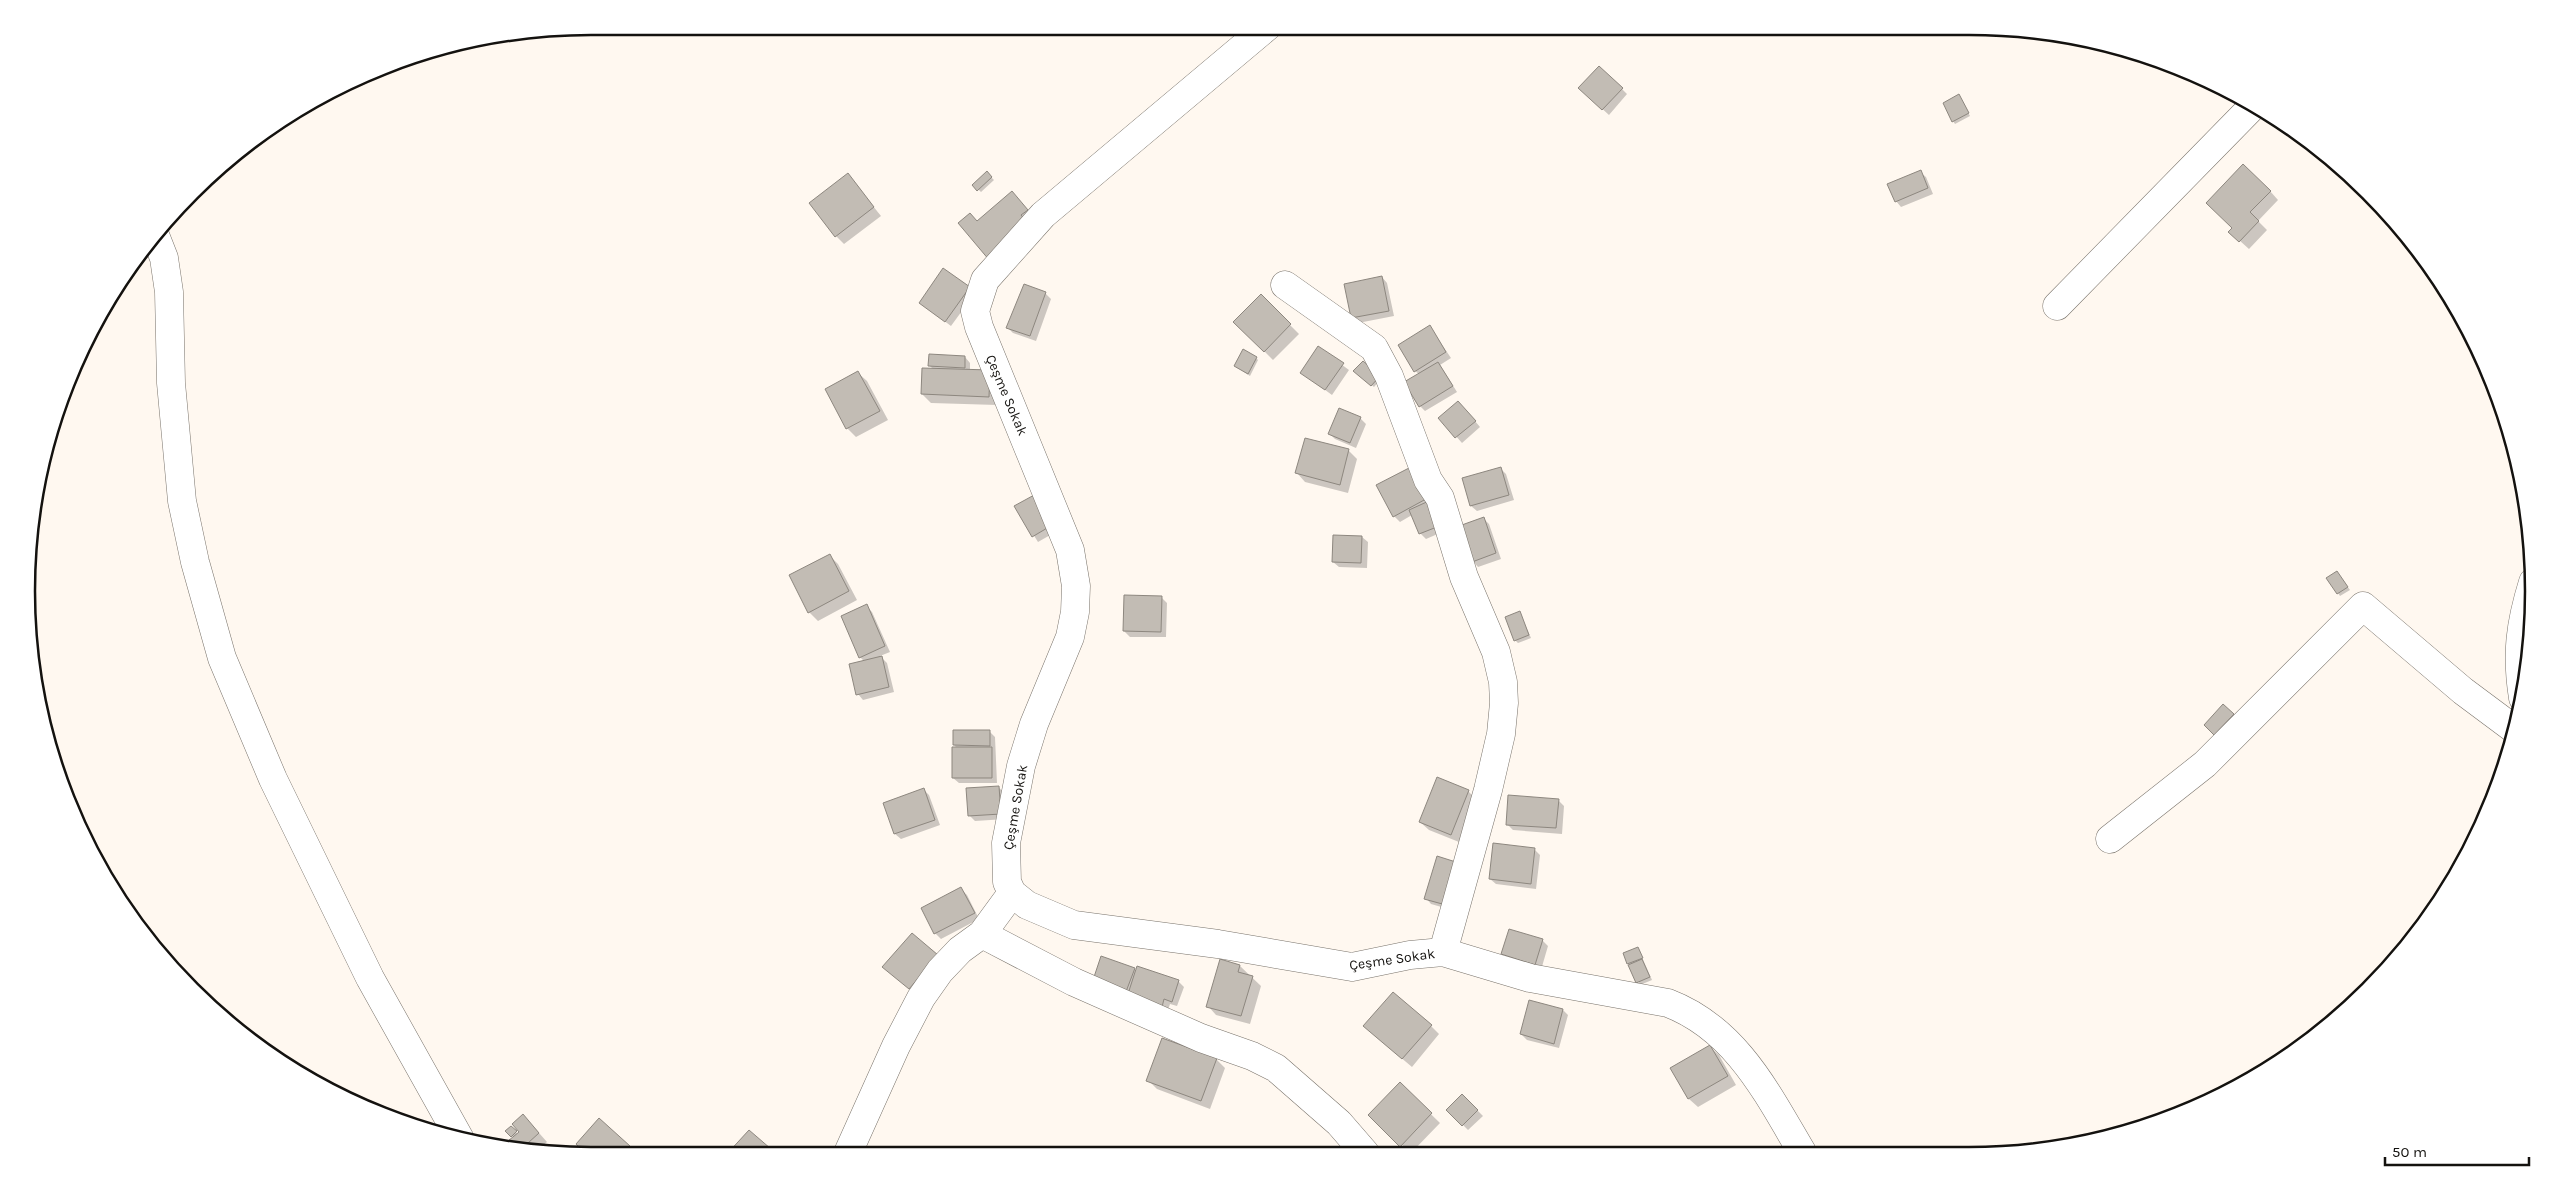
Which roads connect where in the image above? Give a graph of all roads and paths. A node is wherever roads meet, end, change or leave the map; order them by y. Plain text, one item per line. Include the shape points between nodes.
1 (1257, 35) edge
2 (2249, 110) edge
3 (158, 243) edge
4 (1285, 286) dead end
5 (2057, 306) dead end
6 (2524, 615) edge
7 (2519, 671) edge
8 (2508, 725) edge
9 (2110, 839) dead end
10 (1012, 892) junction
11 (982, 934) junction
12 (1442, 952) junction
13 (455, 1130) edge
14 (851, 1147) edge
15 (1360, 1147) edge
16 (1799, 1147) edge

1 - 10 street, Çeşme Sokak via 1043,215 985,280 979,296 975,311 979,327 1067,542 1076,586 1070,638 1034,724 1021,766 1006,843 1007,882
2 - 5 street
3 - 13 street via 164,258 169,292 171,383 182,501 222,658 273,779 370,978
4 - 12 street via 1374,348 1389,376 1428,480 1445,512 1464,577 1496,652 1503,682 1501,734
6 - 7 street via 2518,641
8 - 9 street via 2463,691 2363,606 2205,764
10 - 11 street
10 - 12 street, Çeşme Sokak via 1027,905 1074,925 1218,944 1352,967
11 - 14 street via 960,950 921,998
11 - 15 street via 1083,986 1276,1068 1339,1123
12 - 16 street, Çeşme Sokak via 1530,978 1660,1002 1686,1010 1705,1021 1740,1054

